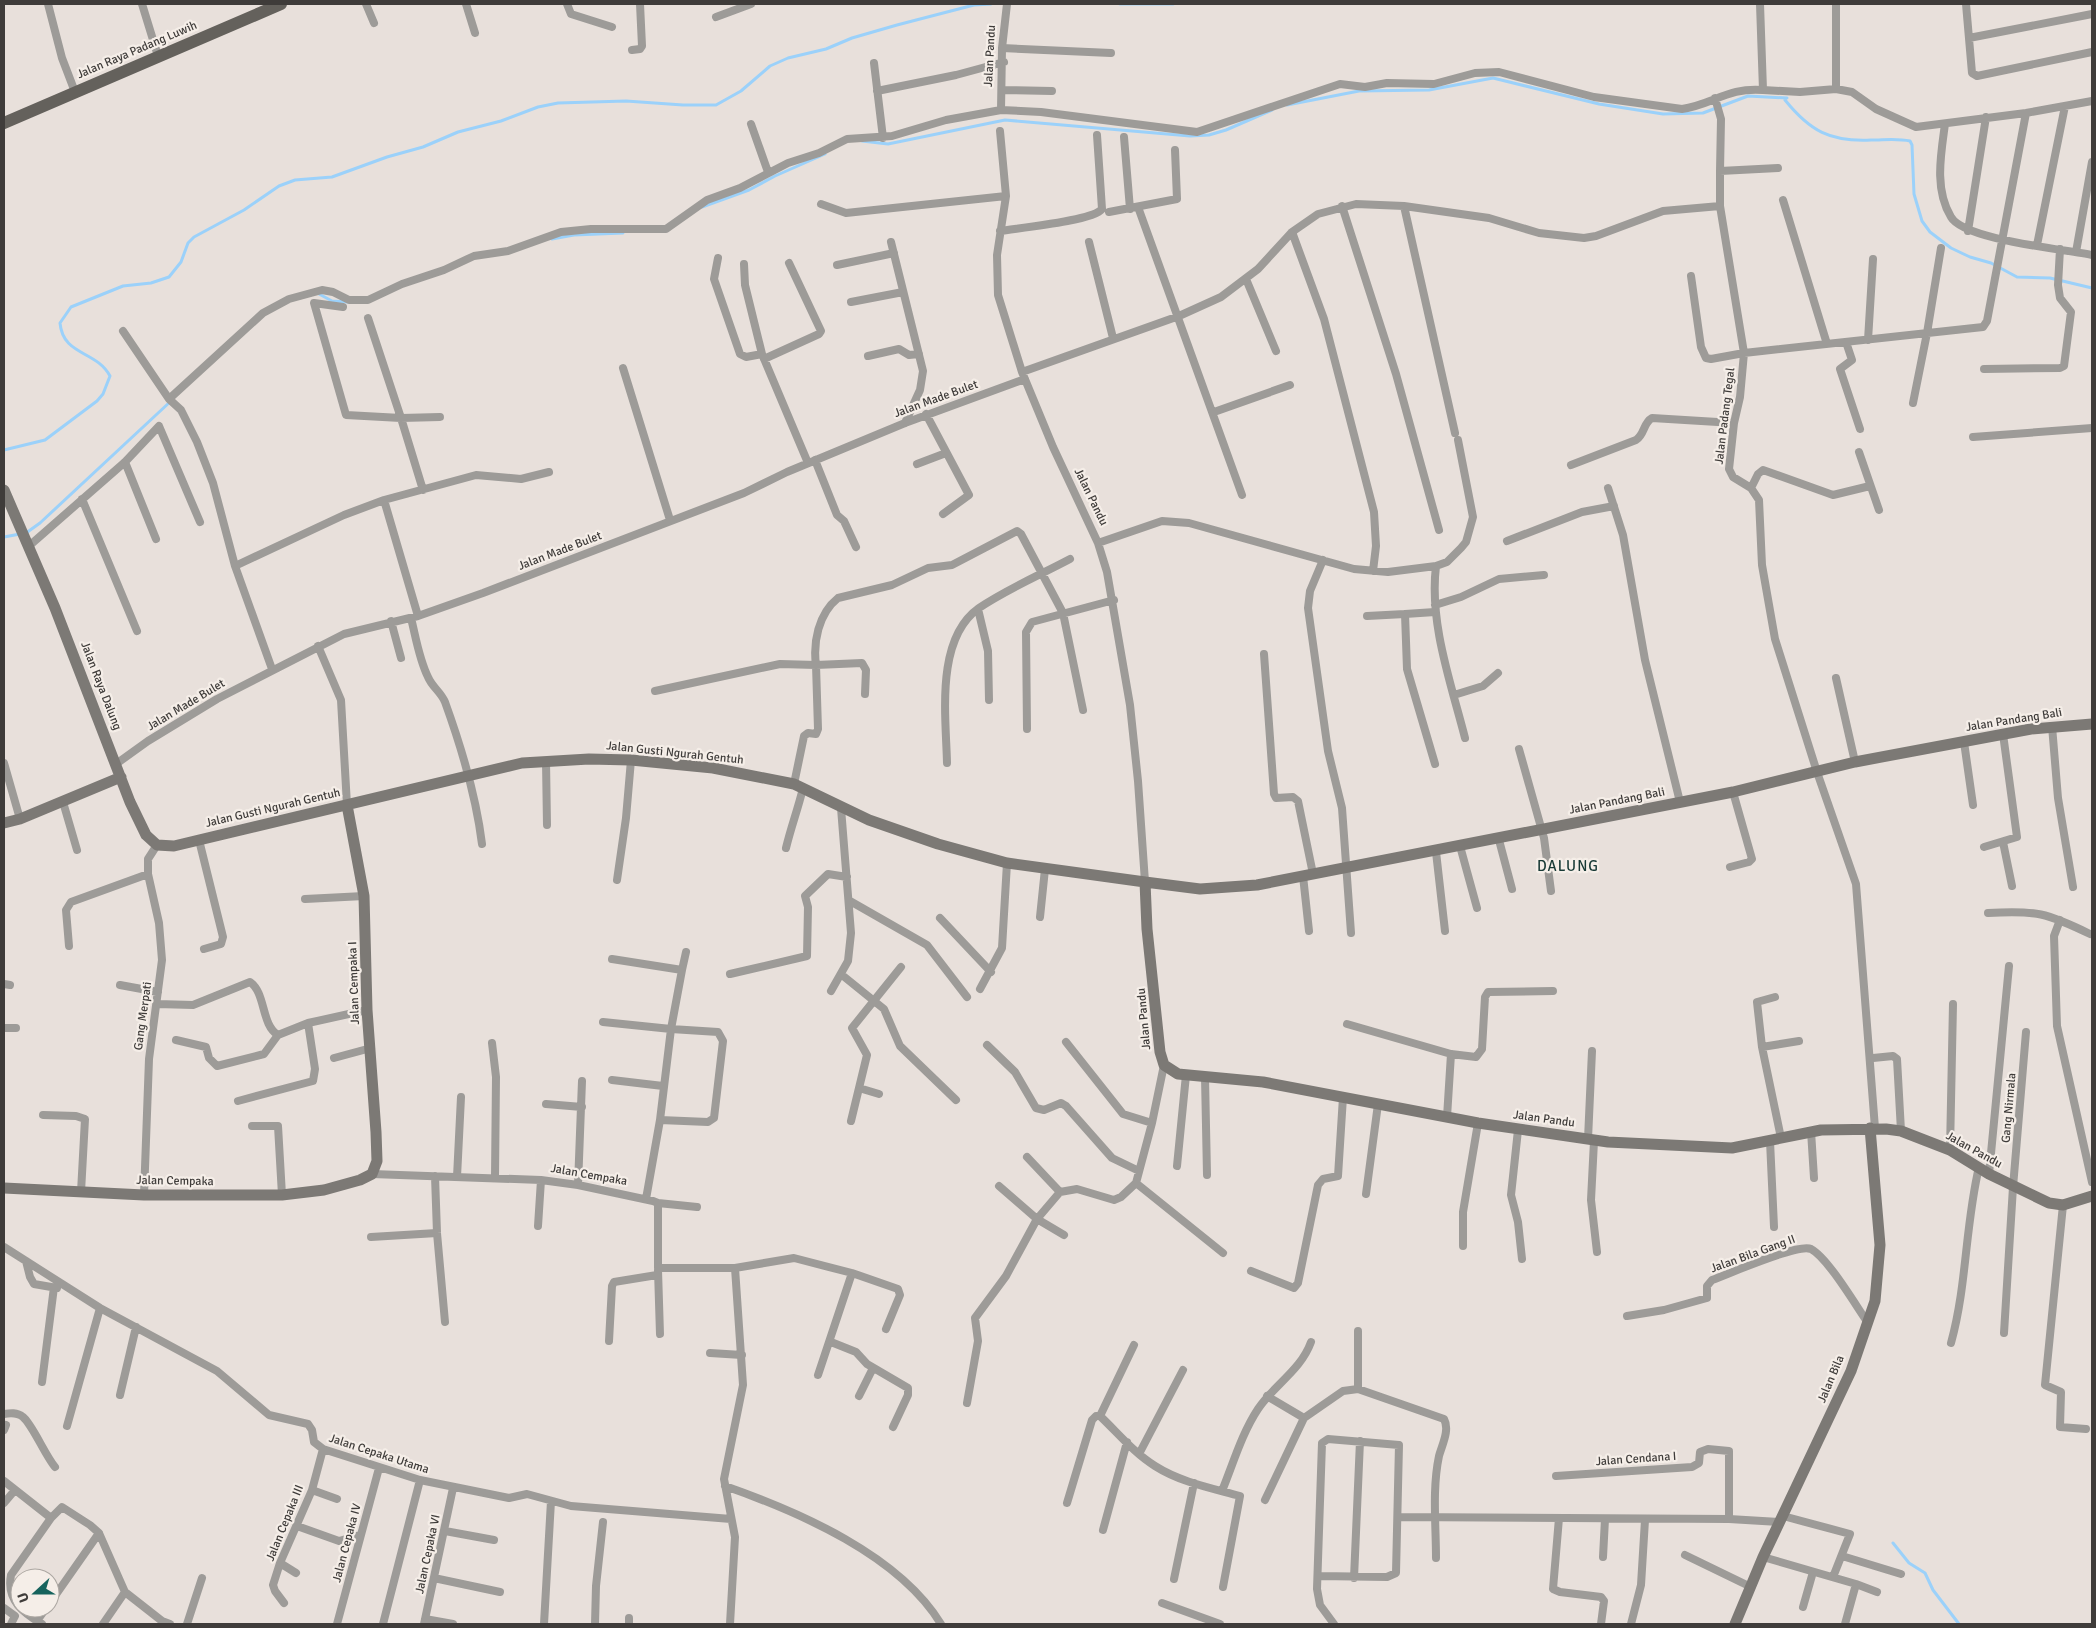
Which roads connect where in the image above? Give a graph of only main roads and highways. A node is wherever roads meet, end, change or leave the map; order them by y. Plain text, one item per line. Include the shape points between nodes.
1 (281, 4) edge
2 (4, 123) edge

1 - 2 main road, Jalan Raya Padang Luwih

